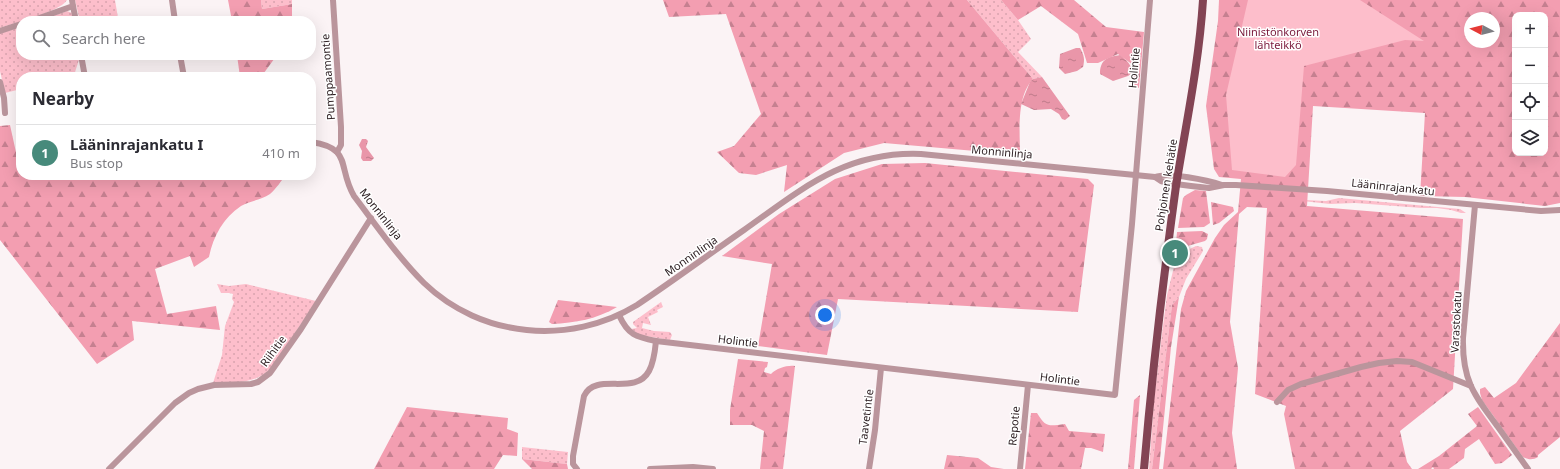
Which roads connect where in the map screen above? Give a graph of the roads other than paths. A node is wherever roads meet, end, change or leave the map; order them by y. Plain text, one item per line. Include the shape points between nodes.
1 (172, 0) edge
2 (333, 0) edge
3 (1150, 0) edge
4 (1203, 0) edge
5 (72, 3) edge
6 (42, 16) edge
7 (75, 16) edge
8 (174, 16) edge
9 (16, 26) edge
10 (0, 31) edge
11 (82, 60) edge
12 (181, 60) edge
13 (84, 72) edge
14 (183, 72) edge
15 (0, 82) edge
16 (5, 113) dead end
17 (316, 143) edge
18 (337, 152) junction
19 (1135, 175) junction
20 (1177, 181) junction
21 (1475, 205) junction
22 (1560, 210) edge
23 (371, 218) junction
24 (619, 316) junction
25 (656, 341) junction
26 (881, 368) junction
27 (1028, 385) junction
28 (1471, 386) junction
29 (1277, 402) dead end
30 (109, 469) edge
31 (577, 469) edge
32 (650, 469) edge
33 (713, 469) edge
34 (869, 469) edge
35 (1020, 469) edge
36 (1144, 469) edge
37 (1528, 469) edge

1 - 8 street
2 - 18 street, Pumppaamontie via 341,127 341,145
3 - 19 street, Holintie
4 - 20 main road, Pohjoinen kehätie via 1196,69
5 - 6 street
5 - 7 street
9 - 10 street
11 - 13 street
12 - 14 street
15 - 16 street
17 - 18 street via 328,145
18 - 23 street, Monninlinja via 349,188
19 - 20 street, Monninlinja via 1155,177 1163,174
19 - 24 street, Monninlinja via 920,154 891,154 863,160 838,168 816,180
19 - 27 street, Holintie via 1132,232 1115,395
20 - 21 street, Lääninrajankatu via 1209,181 1224,185 1327,191
20 - 36 main road, Pohjoinen kehätie via 1158,317
21 - 22 street, Lääninrajankatu via 1541,211
21 - 28 street, Varastokatu via 1463,349 1466,373
23 - 24 street, Monninlinja via 424,283 447,302 482,320 505,327 544,332 578,328
23 - 30 street, Riihitie via 270,373 251,384 206,386 185,395
24 - 25 street, Holintie via 624,326 632,333
25 - 26 street, Holintie
25 - 31 street via 651,366 644,378 632,384 598,385 586,391 573,456 573,464
26 - 27 street, Holintie
26 - 34 street, Taavetintie
27 - 35 street, Repotie
28 - 29 street via 1412,362 1397,361 1361,367 1301,384 1288,390
28 - 37 street, Varastokatu via 1476,397
32 - 33 street via 692,466

